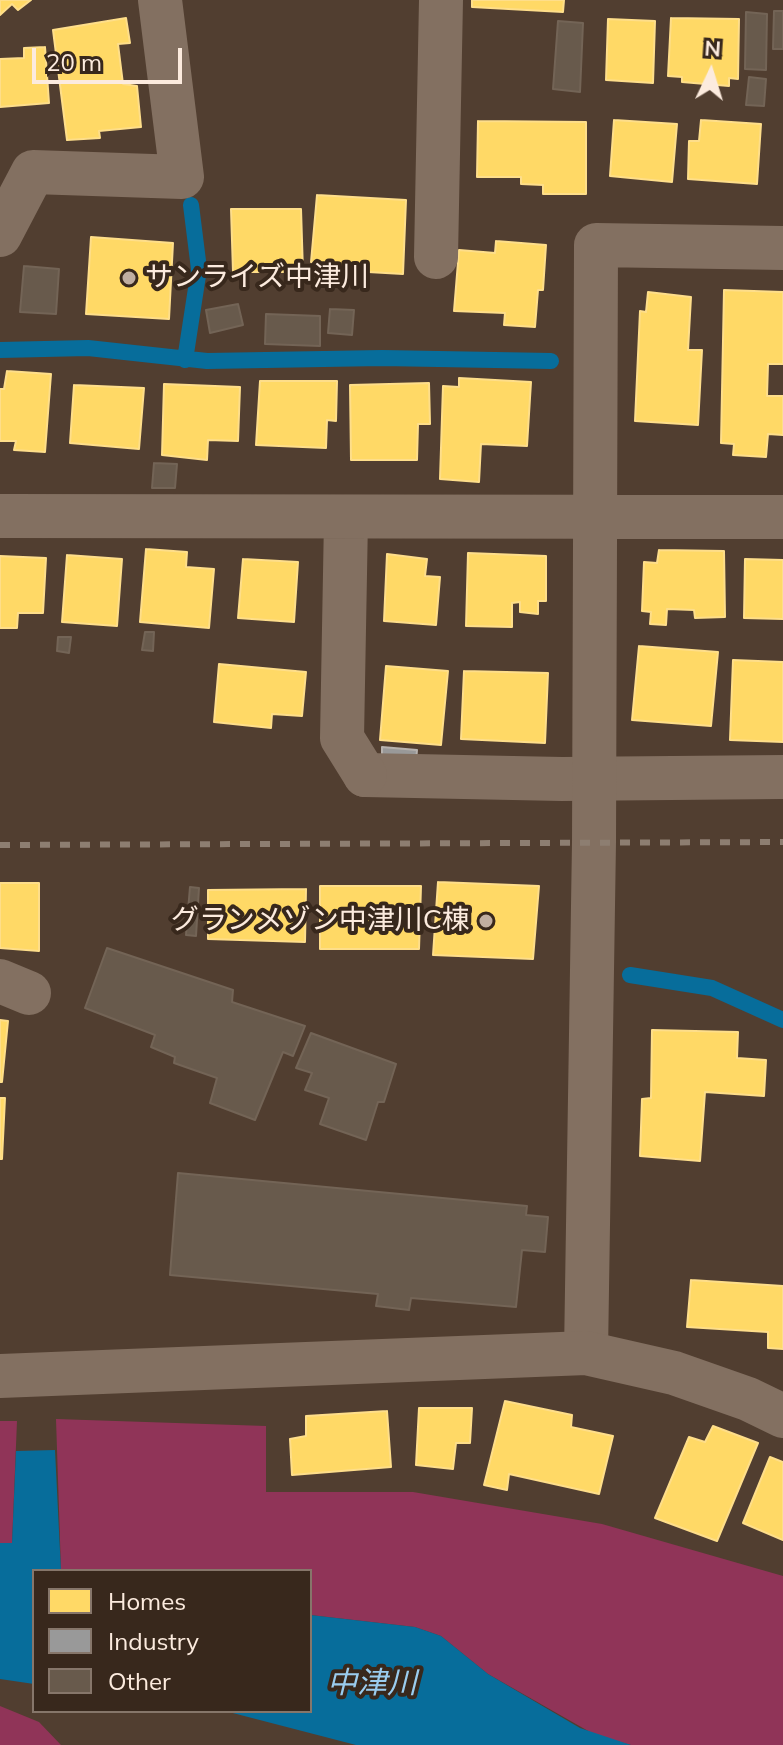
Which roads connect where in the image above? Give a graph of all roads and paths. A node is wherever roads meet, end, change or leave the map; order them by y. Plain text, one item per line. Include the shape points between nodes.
1 (160, 0) edge
2 (441, 0) edge
3 (0, 235) edge
4 (783, 248) edge
5 (436, 257) dead end
6 (595, 514) junction
7 (0, 516) edge
8 (783, 517) edge
9 (346, 519) junction
10 (783, 777) edge
11 (593, 779) junction
12 (586, 1353) junction
13 (0, 1376) edge
14 (783, 1416) edge

1 - 3 street via 182,177 33,172
2 - 5 street
4 - 6 street via 596,245
6 - 8 street
6 - 9 street
6 - 11 street
7 - 9 street
9 - 11 street via 342,738 365,775
10 - 11 street
11 - 12 street
12 - 13 street
12 - 14 street via 674,1373

